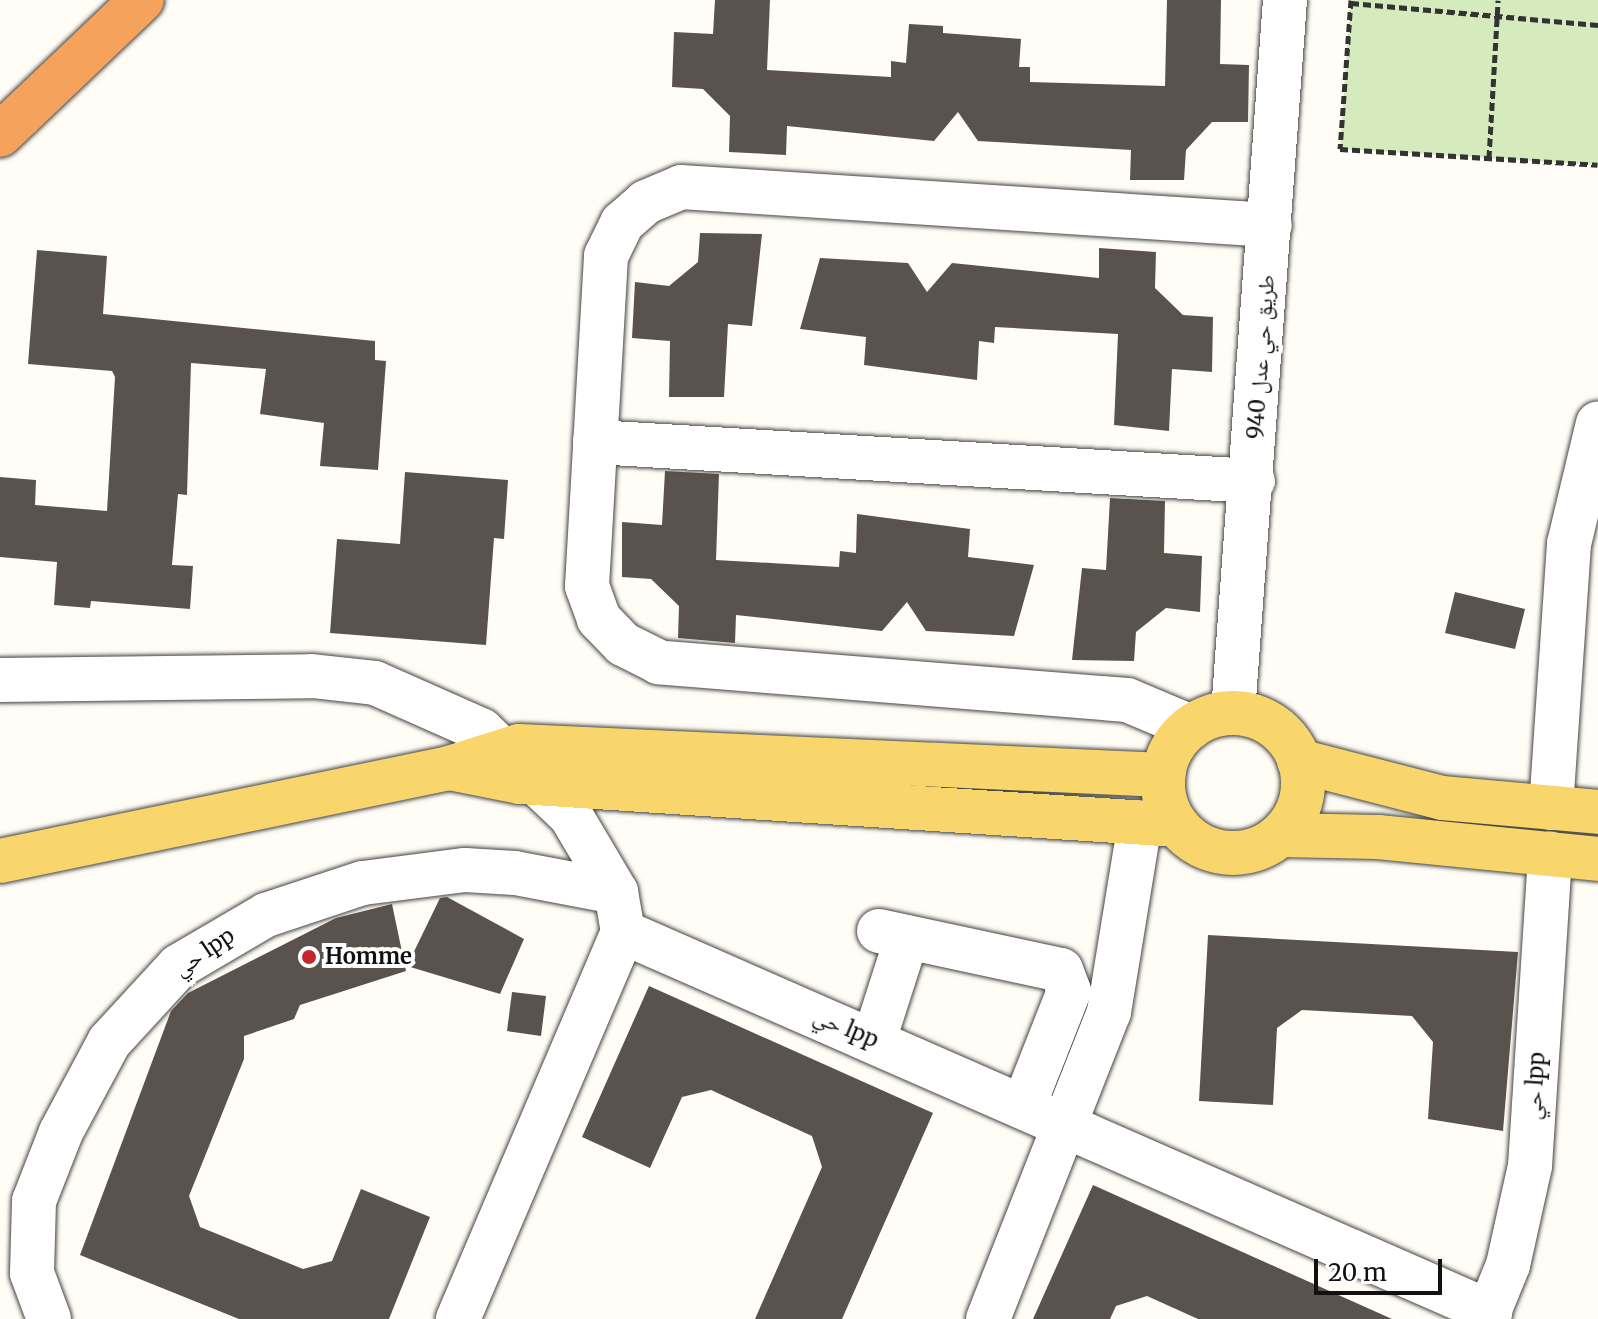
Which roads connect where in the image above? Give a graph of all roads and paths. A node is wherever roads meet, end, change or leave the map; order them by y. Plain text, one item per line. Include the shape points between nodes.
1 (142, 0) edge
2 (1285, 0) edge
3 (1498, 0) edge
4 (1351, 2) edge
5 (1497, 16) junction
6 (1598, 25) edge
7 (0, 135) edge
8 (1489, 158) junction
9 (1598, 165) edge
10 (1270, 225) junction
11 (1598, 423) edge
12 (595, 442) junction
13 (1253, 481) junction
14 (0, 680) edge
15 (1233, 713) junction
16 (1191, 727) junction
17 (502, 748) junction
18 (1299, 761) junction
19 (449, 768) junction
20 (1163, 775) junction
21 (544, 784) junction
22 (1551, 808) junction
23 (1598, 812) edge
24 (1159, 824) junction
25 (1281, 835) junction
26 (1550, 854) junction
27 (1598, 859) edge
28 (0, 861) edge
29 (620, 912) junction
30 (874, 1040) junction
31 (1024, 1105) junction
32 (1068, 1124) junction
33 (1488, 1315) edge
34 (49, 1319) edge
35 (458, 1319) edge
36 (988, 1319) edge

1 - 7 highway
2 - 10 street, طريق حي عدل 940
3 - 5 path
4 - 5 path
4 - 8 path via 1340,149
5 - 6 path
5 - 8 path
8 - 9 path
10 - 12 street via 681,187 646,202 622,223 606,256
10 - 13 street, طريق حي عدل 940
11 - 22 street via 1569,544
12 - 13 street
12 - 16 street via 587,586 599,619 623,644 659,662 1127,700
13 - 15 street, طريق حي عدل 940
14 - 17 street via 344,677 444,709
15 - 16 main road
15 - 18 main road via 1274,726
16 - 20 main road via 1168,756
17 - 19 main road
17 - 20 main road
17 - 21 street
18 - 22 main road via 1394,790
18 - 25 main road via 1301,801
19 - 21 main road
19 - 28 main road
20 - 24 main road via 1168,810
21 - 24 main road
21 - 29 street via 587,840
22 - 23 main road
24 - 25 main road via 1238,854
24 - 32 street
25 - 26 main road via 1378,837
26 - 27 main road
26 - 33 street, حي lpp via 1530,1166 1522,1216
29 - 30 street, حي lpp
29 - 34 street, حي lpp via 490,871 376,881 266,915 179,966 109,1042 61,1132 34,1201 29,1249
29 - 35 street
30 - 31 street, حي lpp
30 - 31 street via 893,934 1055,966 1066,976 1069,991
31 - 32 street, حي lpp
32 - 33 street, حي lpp
32 - 36 street

